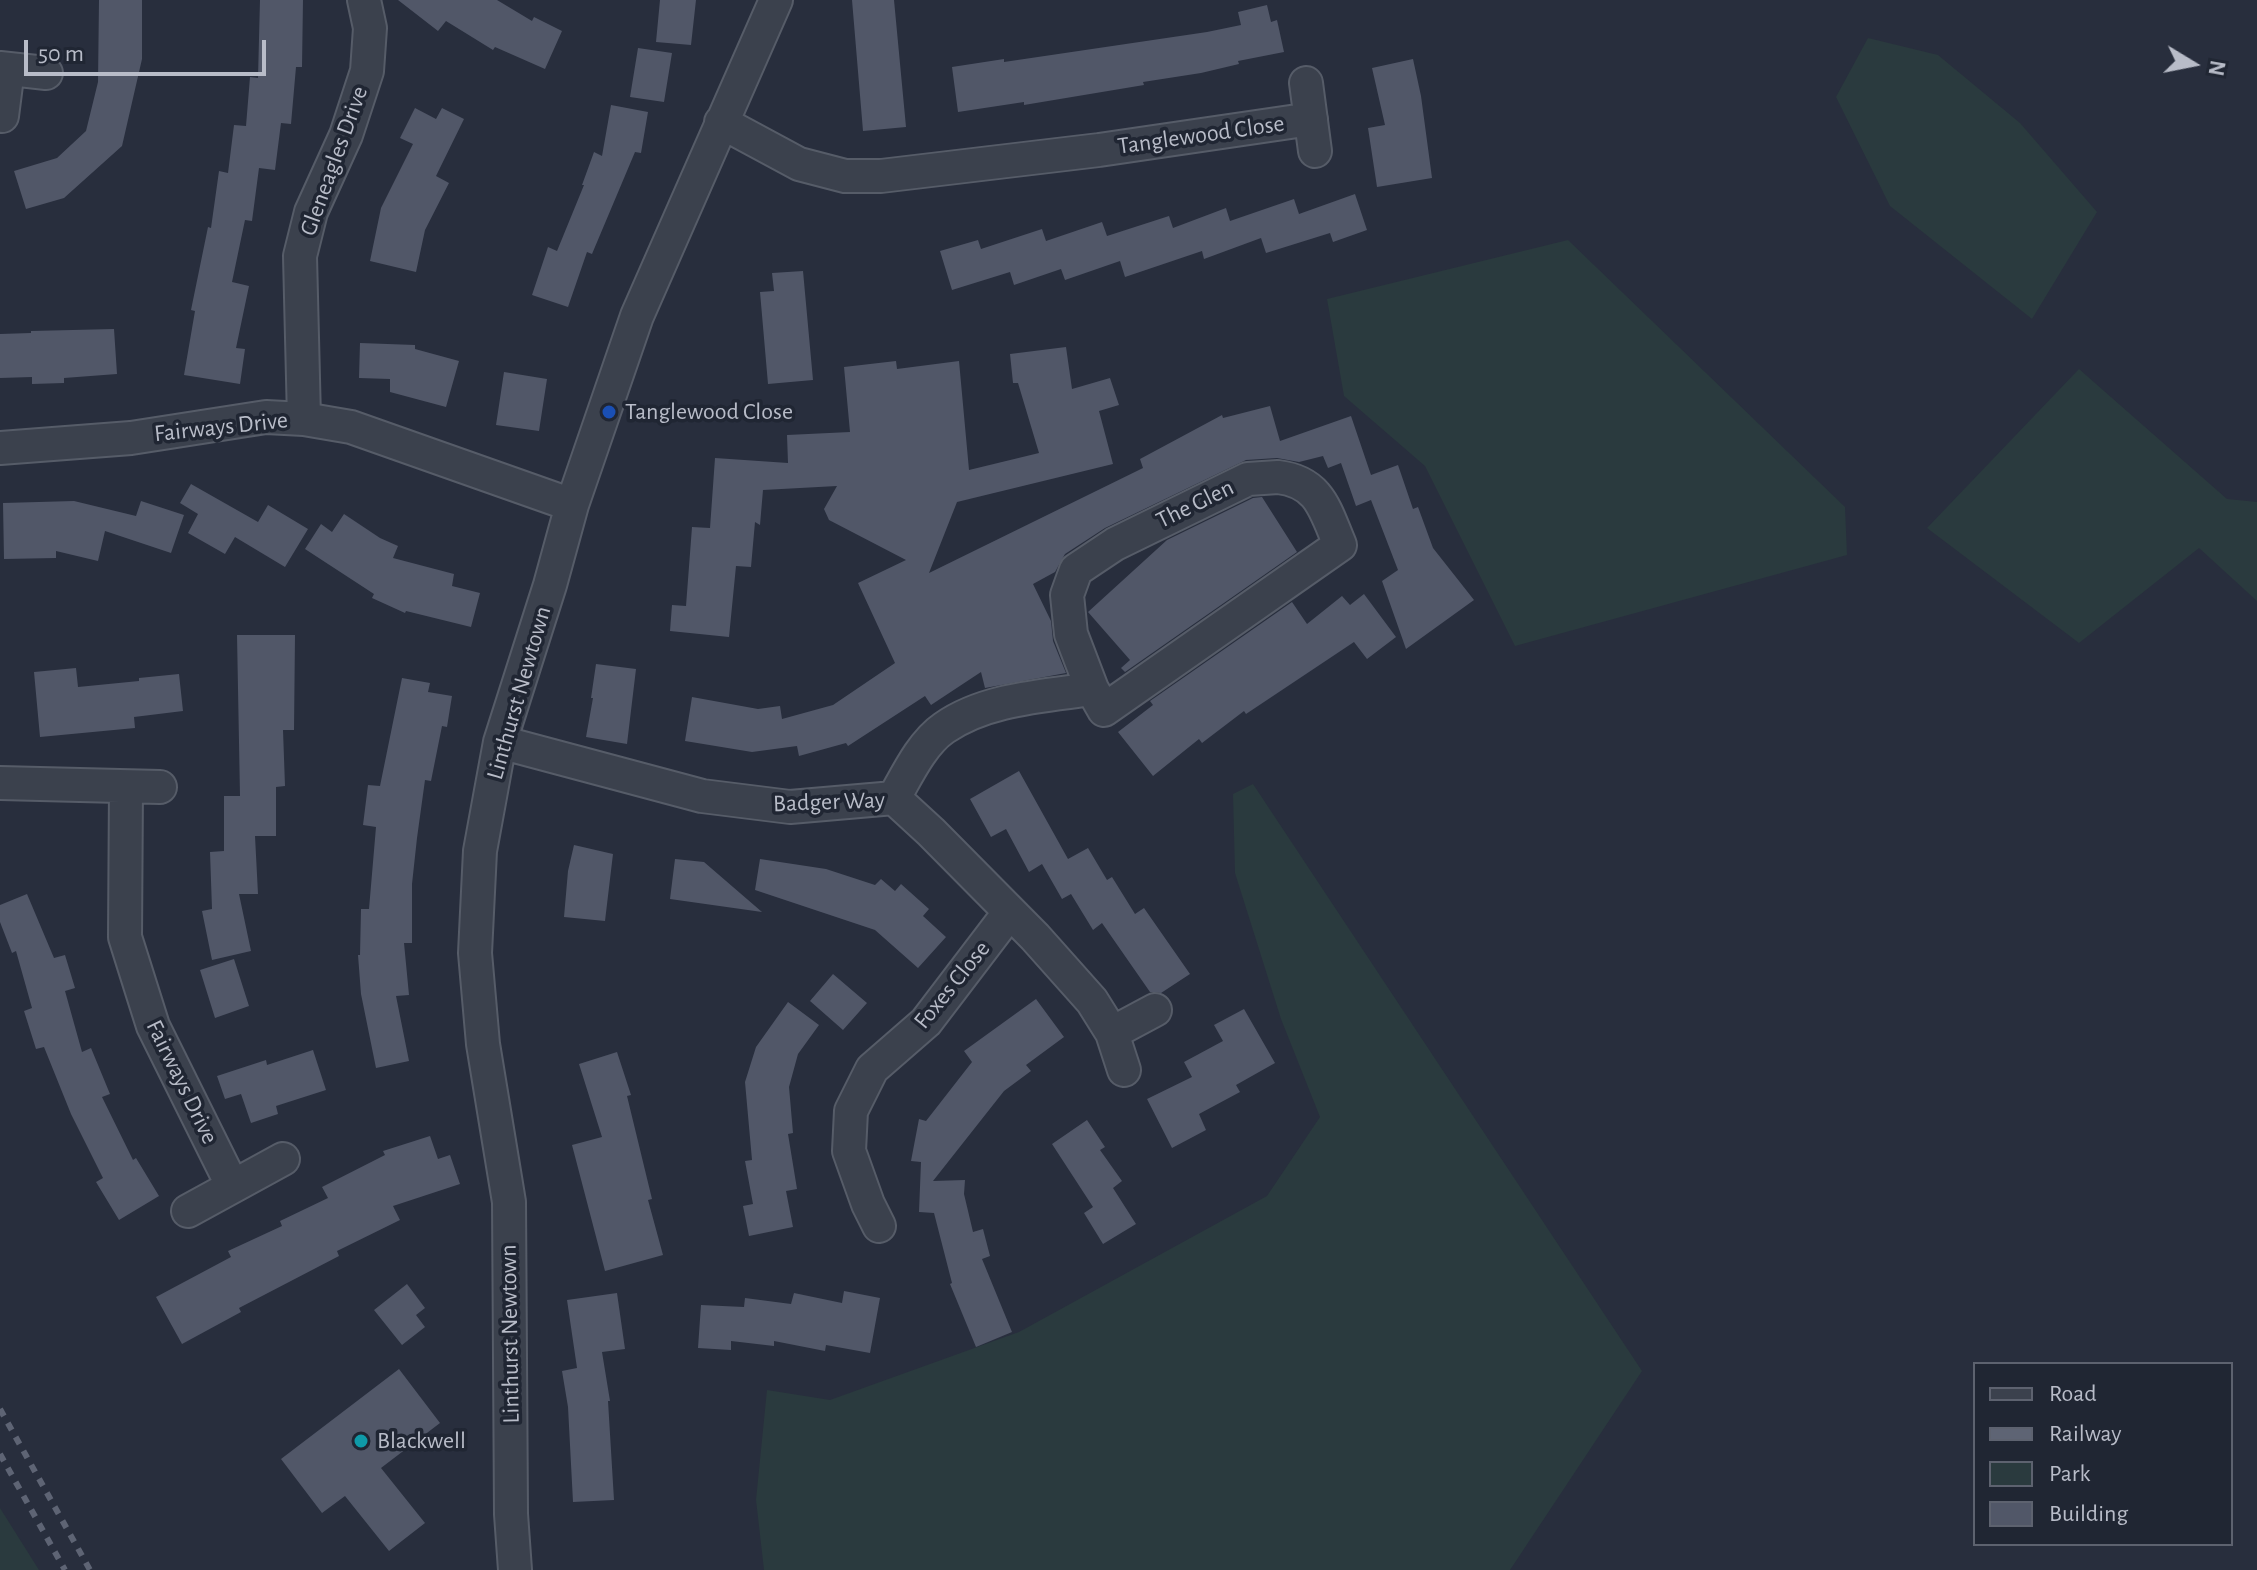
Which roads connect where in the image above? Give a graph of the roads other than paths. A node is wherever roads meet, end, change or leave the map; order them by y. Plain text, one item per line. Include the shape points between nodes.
1 (364, 0) edge
2 (776, 0) edge
3 (4, 68) edge
4 (46, 73) dead end
5 (1306, 83) dead end
6 (2, 116) edge
7 (721, 122) junction
8 (304, 419) junction
9 (0, 448) edge
10 (572, 505) junction
11 (1092, 689) junction
12 (500, 742) junction
13 (0, 783) edge
14 (126, 787) junction
15 (160, 787) dead end
16 (894, 798) junction
17 (1009, 913) junction
18 (1155, 1010) dead end
19 (1112, 1033) junction
20 (1124, 1070) dead end
21 (283, 1159) dead end
22 (232, 1185) junction
23 (188, 1211) dead end
24 (879, 1226) dead end
25 (515, 1570) edge

1 - 8 street, Gleneagles Drive via 370,28 367,71 346,135 311,212 300,256
2 - 7 street, Linthurst Newtown
3 - 4 street
3 - 6 street
5 - 7 street, Tanglewood Close via 1313,135 1099,150 881,176 845,176 799,164
7 - 10 street, Linthurst Newtown via 637,316
8 - 9 street, Fairways Drive via 266,417 131,438
8 - 10 street, Fairways Drive via 351,427
10 - 12 street, Linthurst Newtown
11 - 11 street, The Glen via 1104,710 1340,545 1311,488 1295,479 1248,479 1115,544 1076,570 1067,595 1071,634
11 - 16 street via 976,711 942,729
12 - 16 street, Badger Way via 702,796 790,807
12 - 25 street, Linthurst Newtown via 480,851 475,953 483,1044 509,1202
13 - 14 street
14 - 15 street
14 - 22 street, Fairways Drive via 125,937 153,1026
16 - 17 street, Badger Way
17 - 19 street, Badger Way via 1092,1001
17 - 24 street, Foxes Close via 926,1022 872,1069 851,1111 849,1151
18 - 19 street
19 - 20 street, Badger Way
21 - 22 street
22 - 23 street

